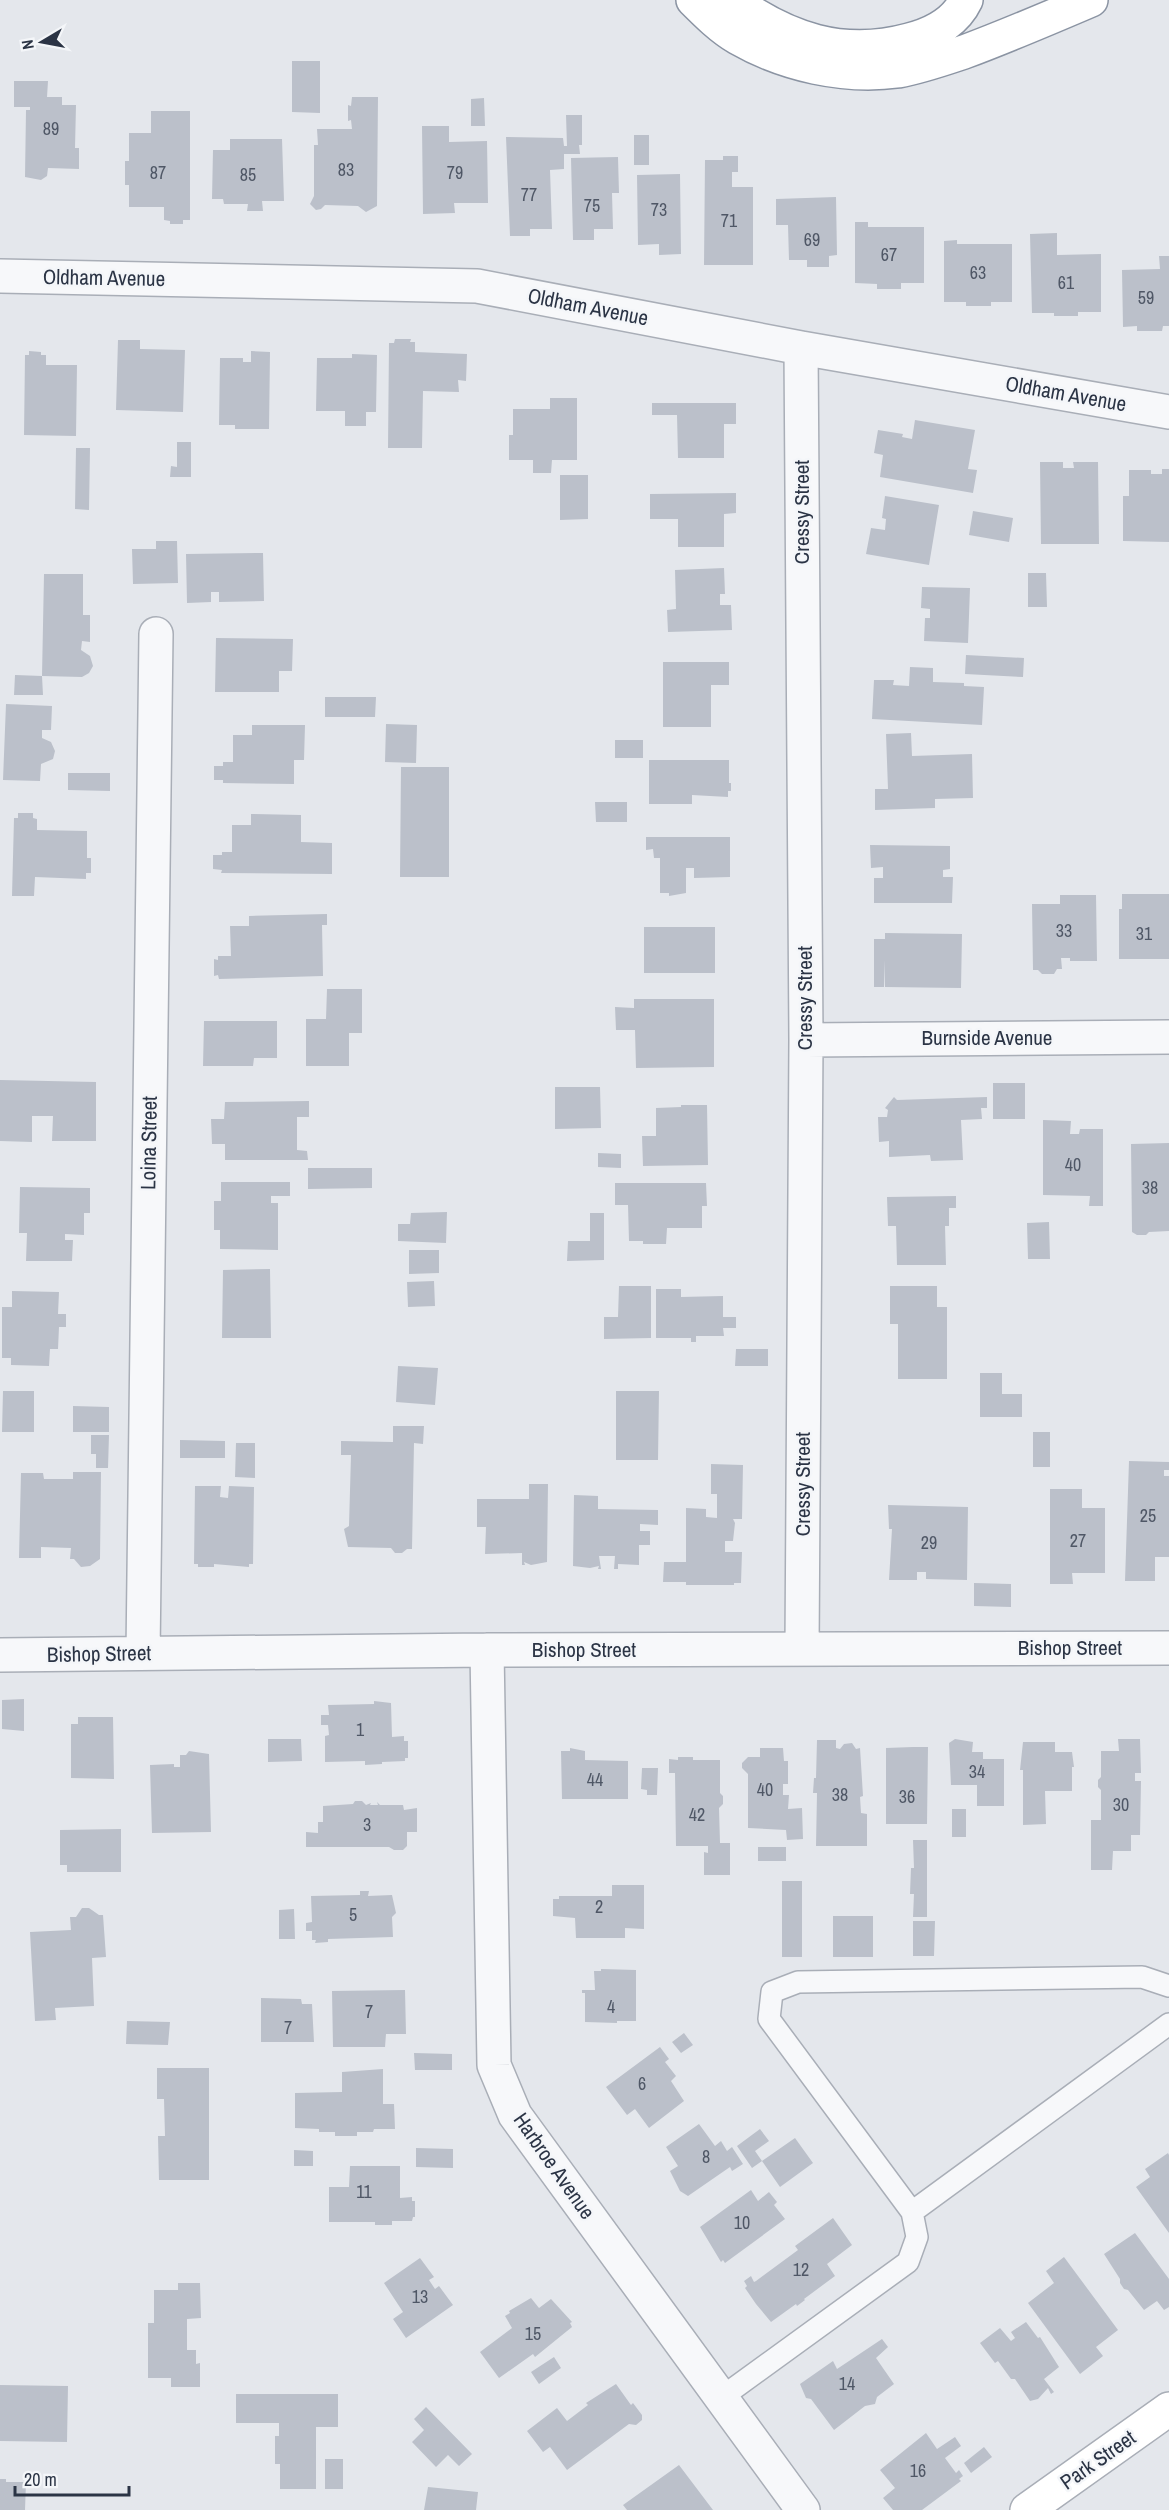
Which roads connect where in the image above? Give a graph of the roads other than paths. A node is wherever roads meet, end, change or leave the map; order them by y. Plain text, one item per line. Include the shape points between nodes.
1 (693, 0) edge
2 (733, 0) edge
3 (966, 0) edge
4 (1091, 0) edge
5 (0, 276) edge
6 (801, 348) junction
7 (1169, 412) edge
8 (156, 634) dead end
9 (1169, 1037) edge
10 (806, 1040) junction
11 (1169, 1648) edge
12 (802, 1649) junction
13 (487, 1650) junction
14 (142, 1653) junction
15 (0, 1655) edge
16 (1169, 1986) edge
17 (1169, 2024) edge
18 (912, 2212) junction
19 (722, 2397) junction
20 (1169, 2409) edge
21 (803, 2510) edge
22 (1027, 2510) edge

1 - 4 main road via 723,28 783,59 844,72 898,71 943,59
2 - 3 main road via 798,36 857,48 890,46 929,35 959,15
5 - 6 street, Oldham Avenue via 477,286
6 - 7 street, Oldham Avenue
6 - 10 street, Cressy Street
8 - 14 street, Loina Street
9 - 10 street, Burnside Avenue
10 - 12 street, Cressy Street
11 - 12 street, Bishop Street
12 - 13 street, Bishop Street
13 - 14 street, Bishop Street
13 - 19 street, Harbroe Avenue via 494,2064 515,2115
14 - 15 street, Bishop Street
16 - 18 lane via 1142,1977 798,1982 772,1992 769,2019
17 - 18 lane
18 - 19 lane via 917,2237 908,2262
19 - 21 street, Harbroe Avenue
20 - 22 main road, Park Street

